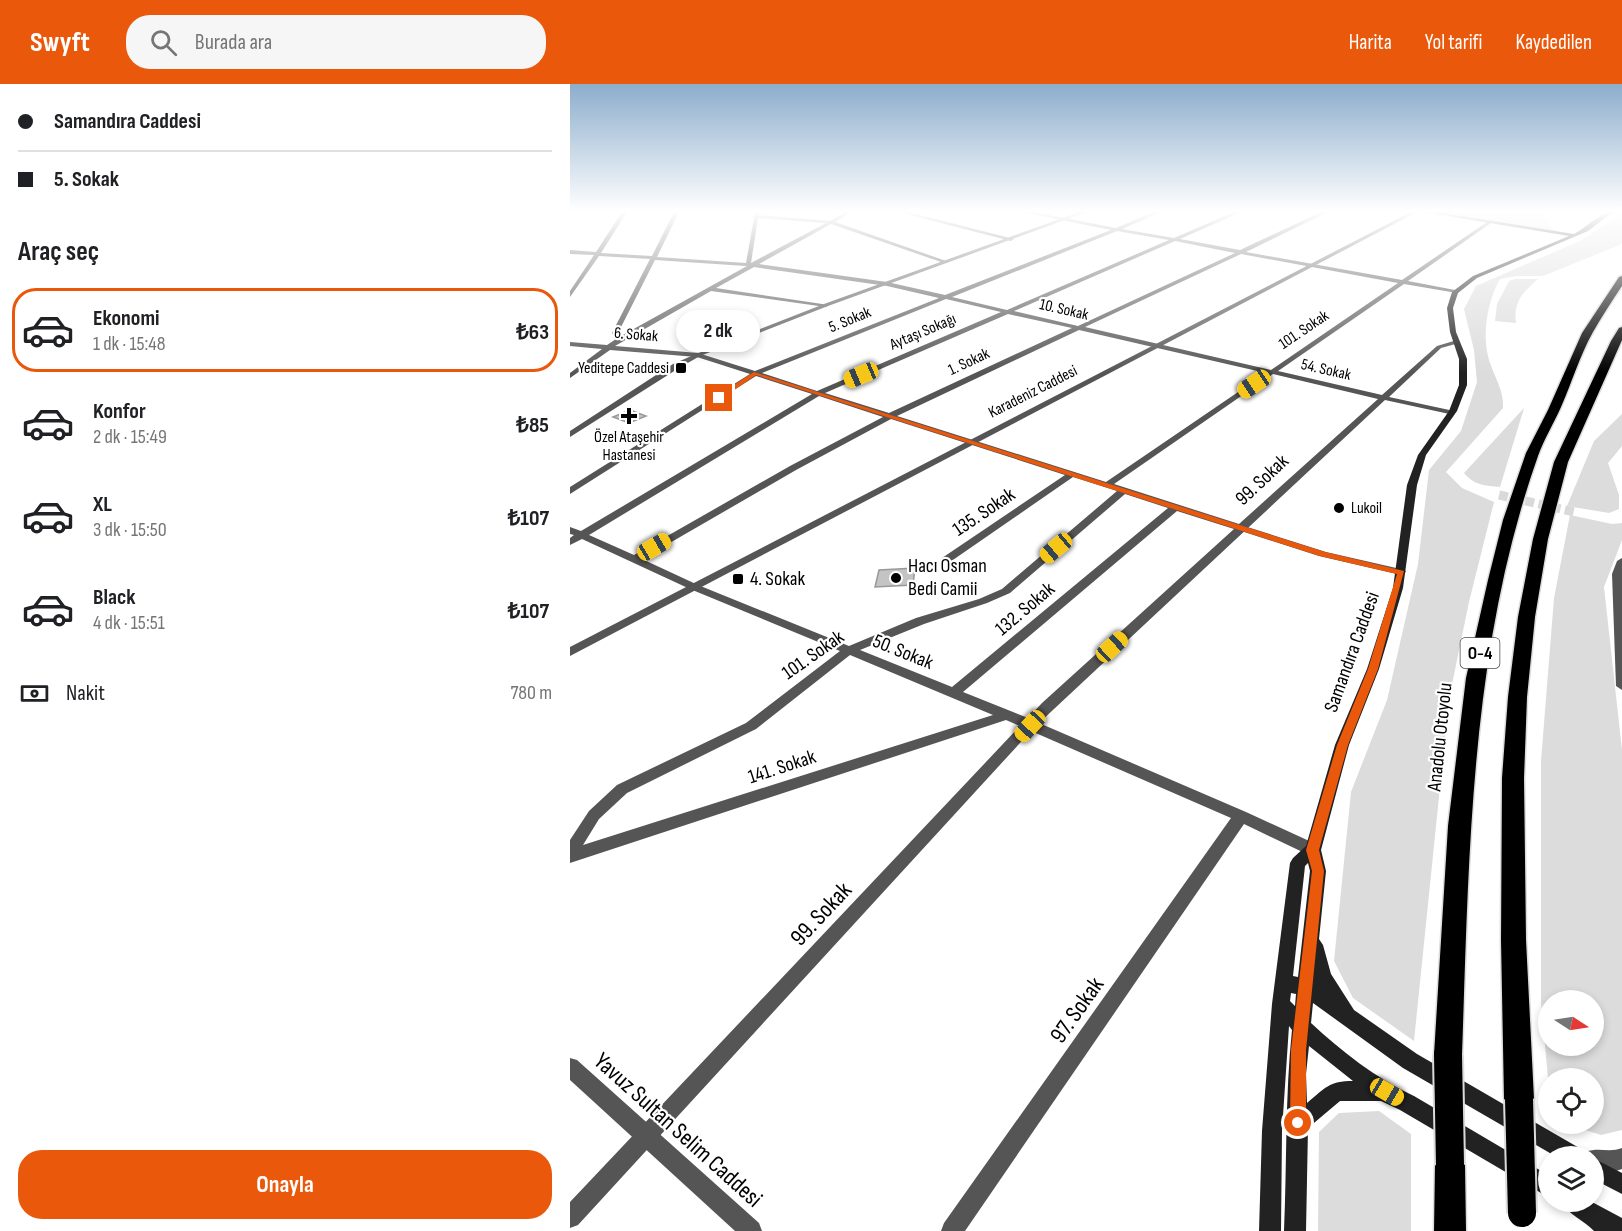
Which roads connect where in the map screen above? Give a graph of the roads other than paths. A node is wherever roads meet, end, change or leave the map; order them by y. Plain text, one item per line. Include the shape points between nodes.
1 (590, 266) edge
2 (651, 266) edge
3 (749, 266) edge
4 (754, 266) edge
5 (936, 266) edge
6 (1026, 266) edge
7 (1115, 266) edge
8 (1212, 266) edge
9 (1313, 266) edge
10 (1317, 266) edge
11 (1427, 266) edge
12 (1502, 266) edge
13 (1622, 279) edge
14 (1403, 282) junction
15 (886, 284) junction
16 (709, 289) junction
17 (1455, 292) junction
18 (570, 295) edge
19 (947, 297) junction
20 (826, 305) junction
21 (1009, 311) junction
22 (1080, 327) junction
23 (1622, 330) edge
24 (620, 339) junction
25 (1457, 342) junction
26 (570, 344) edge
27 (1160, 345) junction
28 (613, 346) junction
29 (698, 355) junction
30 (1273, 371) junction
31 (756, 373) junction
32 (570, 376) edge
33 (818, 393) junction
34 (1384, 397) junction
35 (1451, 413) junction
36 (890, 416) junction
37 (570, 435) edge
38 (973, 442) junction
39 (1072, 474) junction
40 (1107, 485) junction
41 (1124, 490) junction
42 (570, 491) edge
43 (1175, 507) junction
44 (1241, 528) junction
45 (570, 530) edge
46 (582, 534) junction
47 (570, 542) edge
48 (635, 559) junction
49 (946, 560) dead end
50 (1622, 561) edge
51 (1401, 572) junction
52 (694, 586) junction
53 (849, 650) junction
54 (570, 652) edge
55 (1622, 686) edge
56 (953, 693) junction
57 (1006, 715) junction
58 (1030, 726) junction
59 (1241, 816) junction
60 (1313, 850) junction
61 (570, 855) edge
62 (1313, 932) junction
63 (1284, 983) junction
64 (1306, 987) junction
65 (1281, 1004) junction
66 (1355, 1022) junction
67 (1300, 1026) junction
68 (570, 1067) edge
69 (1407, 1103) junction
70 (1298, 1123) junction
71 (646, 1135) junction
72 (1557, 1146) edge
73 (1622, 1158) edge
74 (1604, 1160) edge
75 (1604, 1174) edge
76 (1538, 1181) edge
77 (1622, 1184) edge
78 (1590, 1212) edge
79 (1593, 1214) junction
80 (570, 1217) edge
81 (1522, 1222) edge
82 (1622, 1230) edge
83 (751, 1231) edge
84 (952, 1231) edge
85 (1270, 1231) edge
86 (1295, 1231) edge
87 (1450, 1231) edge
88 (1608, 1231) edge

1 - 18 street
2 - 24 street via 615,333
3 - 16 street
4 - 15 street, 10. Sokak
5 - 15 street
6 - 19 street, 5. Sokak
7 - 21 street, Aytaşı Sokağı
8 - 22 street, 1. Sokak
9 - 27 street, Karadeniz Caddesi
10 - 14 street
11 - 14 street, 101. Sokak
12 - 17 main road via 1474,277
13 - 87 highway, Anadolu Otoyolu / O-4, bridge via 1587,333 1532,453 1510,520 1475,678 1459,826 1448,1055
14 - 17 street
14 - 30 street, 101. Sokak
15 - 19 street, 10. Sokak
15 - 20 street
16 - 20 street
16 - 24 street
17 - 25 main road, Samandıra Caddesi via 1450,308
19 - 21 street, 10. Sokak
19 - 31 street, 5. Sokak
20 - 29 street
21 - 22 street, 10. Sokak
21 - 33 street, Aytaşı Sokağı
22 - 27 street, 10. Sokak
22 - 36 street, 1. Sokak
23 - 81 highway, O-4, bridge via 1562,460 1542,528 1529,597 1512,810
24 - 28 street
25 - 34 street, 99. Sokak via 1439,348
25 - 35 main road, Samandıra Caddesi via 1463,359 1463,385
26 - 28 street, 6. Sokak
27 - 30 street, 54. Sokak
27 - 38 street, Karadeniz Caddesi
28 - 29 street, 6. Sokak
28 - 32 street
29 - 31 street, 6. Sokak
29 - 37 street
30 - 34 street, 54. Sokak
30 - 40 street, 101. Sokak
31 - 33 street, 6. Sokak
31 - 42 street, 5. Sokak
33 - 36 street, 6. Sokak
33 - 46 street, Aytaşı Sokağı
34 - 35 street, 54. Sokak
34 - 44 street, 99. Sokak
35 - 51 main road, Samandıra Caddesi via 1422,455 1415,475
36 - 38 street, 6. Sokak
36 - 48 street, 1. Sokak
38 - 39 street, 6. Sokak
38 - 52 street, Karadeniz Caddesi
39 - 40 street, 6. Sokak
39 - 49 street, 135. Sokak
40 - 41 street, 6. Sokak
41 - 43 street, 6. Sokak
41 - 53 street, 101. Sokak via 1006,591
43 - 44 street, 6. Sokak
43 - 56 street, 132. Sokak
44 - 51 street, 6. Sokak via 1323,554
44 - 58 street, 99. Sokak
45 - 46 street
46 - 47 street, Aytaşı Sokağı
46 - 48 street
48 - 52 street
50 - 55 street via 1617,574
51 - 60 main road, Samandıra Caddesi via 1373,669 1342,745
52 - 53 street, 50. Sokak
52 - 54 street, Karadeniz Caddesi
53 - 56 street, 50. Sokak
53 - 61 street, 101. Sokak via 751,726 622,789 594,815
56 - 57 street, 50. Sokak
57 - 58 street, 50. Sokak
57 - 61 street, 141. Sokak
58 - 59 street, 50. Sokak
58 - 71 street, 99. Sokak
59 - 60 street, 50. Sokak
59 - 84 street, 97. Sokak
60 - 62 main road, Samandıra Caddesi via 1318,871
60 - 63 main road via 1298,863
62 - 64 main road, Samandıra Caddesi
62 - 66 main road via 1320,971 1329,990
63 - 64 main road
63 - 65 main road
64 - 66 main road
64 - 67 main road, Samandıra Caddesi
65 - 67 main road
65 - 85 main road
66 - 72 main road via 1410,1061
67 - 69 main road via 1330,1054
67 - 70 main road, Samandıra Caddesi
68 - 71 street, Yavuz Sultan Selim Caddesi
69 - 70 main road via 1382,1091 1337,1091
69 - 76 main road
70 - 86 main road, Samandıra Caddesi
71 - 80 street, 99. Sokak
71 - 83 street, Yavuz Sultan Selim Caddesi
73 - 74 street
75 - 77 main road
78 - 79 main road
79 - 82 main road
79 - 88 main road

